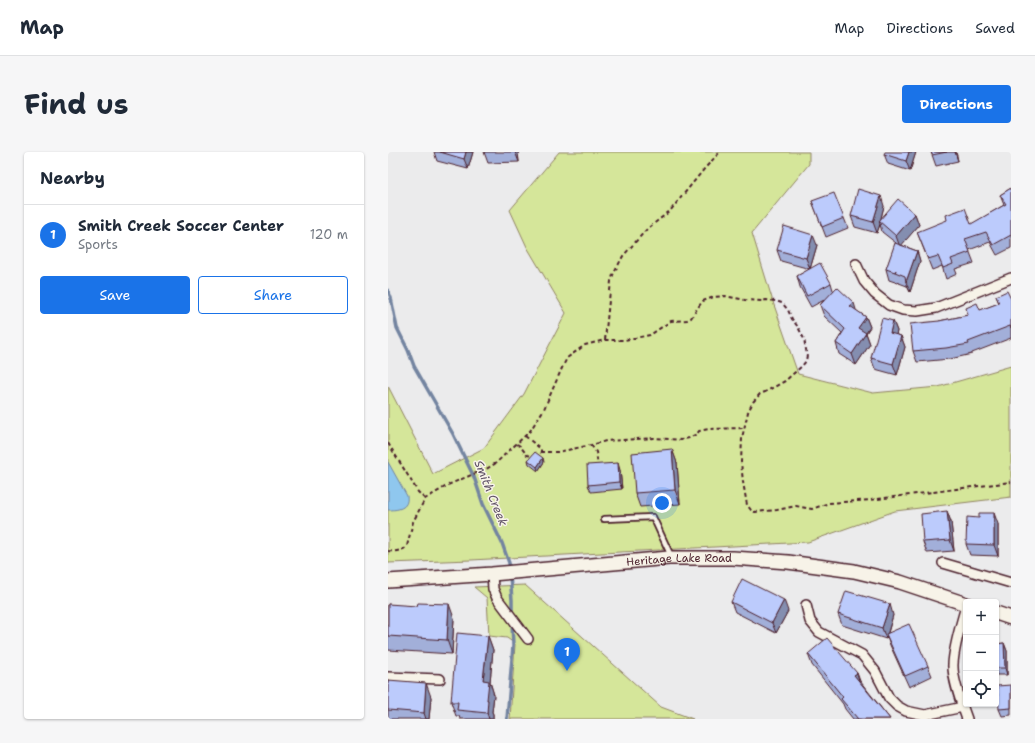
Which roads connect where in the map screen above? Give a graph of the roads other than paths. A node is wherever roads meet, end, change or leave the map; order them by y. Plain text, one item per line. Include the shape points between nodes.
1 (856, 264) dead end
2 (1011, 278) edge
3 (604, 519) dead end
4 (672, 558) junction
5 (943, 563) dead end
6 (492, 574) junction
7 (388, 581) edge
8 (1011, 583) edge
9 (963, 604) edge
10 (806, 605) dead end
11 (999, 614) edge
12 (963, 616) edge
13 (1011, 618) edge
14 (528, 639) dead end
15 (388, 677) edge
16 (440, 679) dead end
17 (963, 707) junction
18 (967, 719) edge

1 - 2 street via 864,281 875,294 889,305 917,312 936,308
3 - 4 lane via 653,517
4 - 6 main road, Heritage Lake Road
4 - 9 main road, Heritage Lake Road via 733,558 854,571 900,582
5 - 8 street
6 - 7 main road, Heritage Lake Road
6 - 14 street via 493,589 497,598
10 - 17 street via 810,621 819,632 862,655 897,706 906,711 925,715
11 - 13 main road
12 - 17 street via 953,666
15 - 16 street
17 - 18 street

